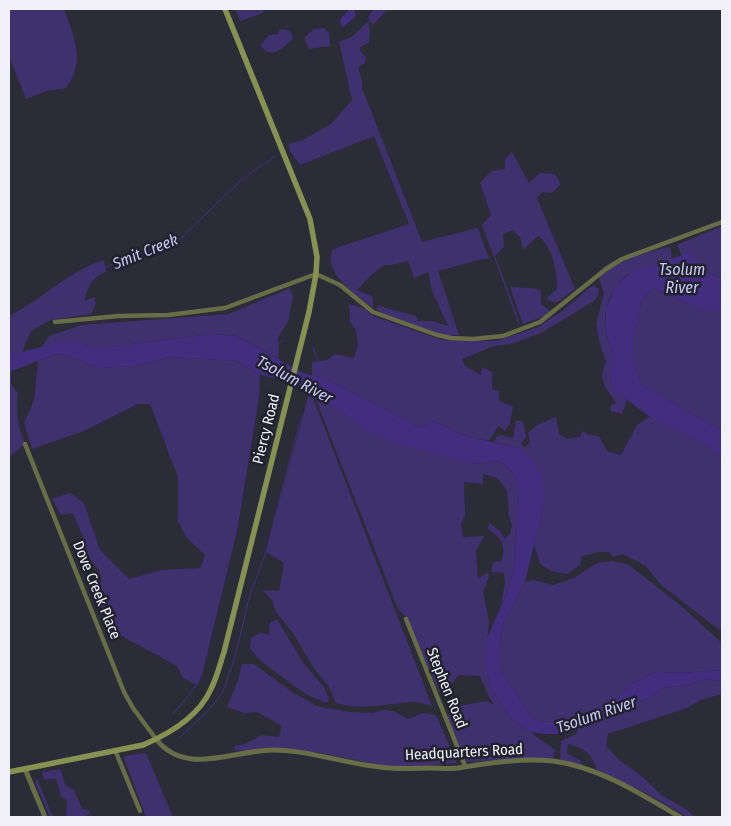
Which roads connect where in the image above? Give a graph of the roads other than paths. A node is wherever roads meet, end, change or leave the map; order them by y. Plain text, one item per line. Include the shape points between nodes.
1 (225, 9) edge
2 (722, 222) edge
3 (316, 274) junction
4 (56, 322) dead end
5 (25, 444) dead end
6 (406, 619) dead end
7 (156, 739) junction
8 (116, 750) junction
9 (465, 766) junction
10 (25, 769) junction
11 (9, 772) edge
12 (140, 811) dead end
13 (45, 817) edge
14 (680, 817) edge

1 - 3 main road, Piercy Road via 310,219 317,257
2 - 3 street via 622,259 540,322 503,336 473,339 437,335 373,312 340,285
3 - 4 street via 225,308 168,316 118,316
3 - 7 main road, Piercy Road via 216,676 200,706
5 - 7 street, Dove Creek Place via 124,692
6 - 9 street, Stephen Road
7 - 8 main road, Piercy Road
7 - 9 street, Headquarters Road via 174,756 189,760 273,750 390,768
8 - 10 main road
8 - 12 street
9 - 14 street, Headquarters Road via 538,760 564,763 644,794
10 - 11 main road
10 - 13 street

